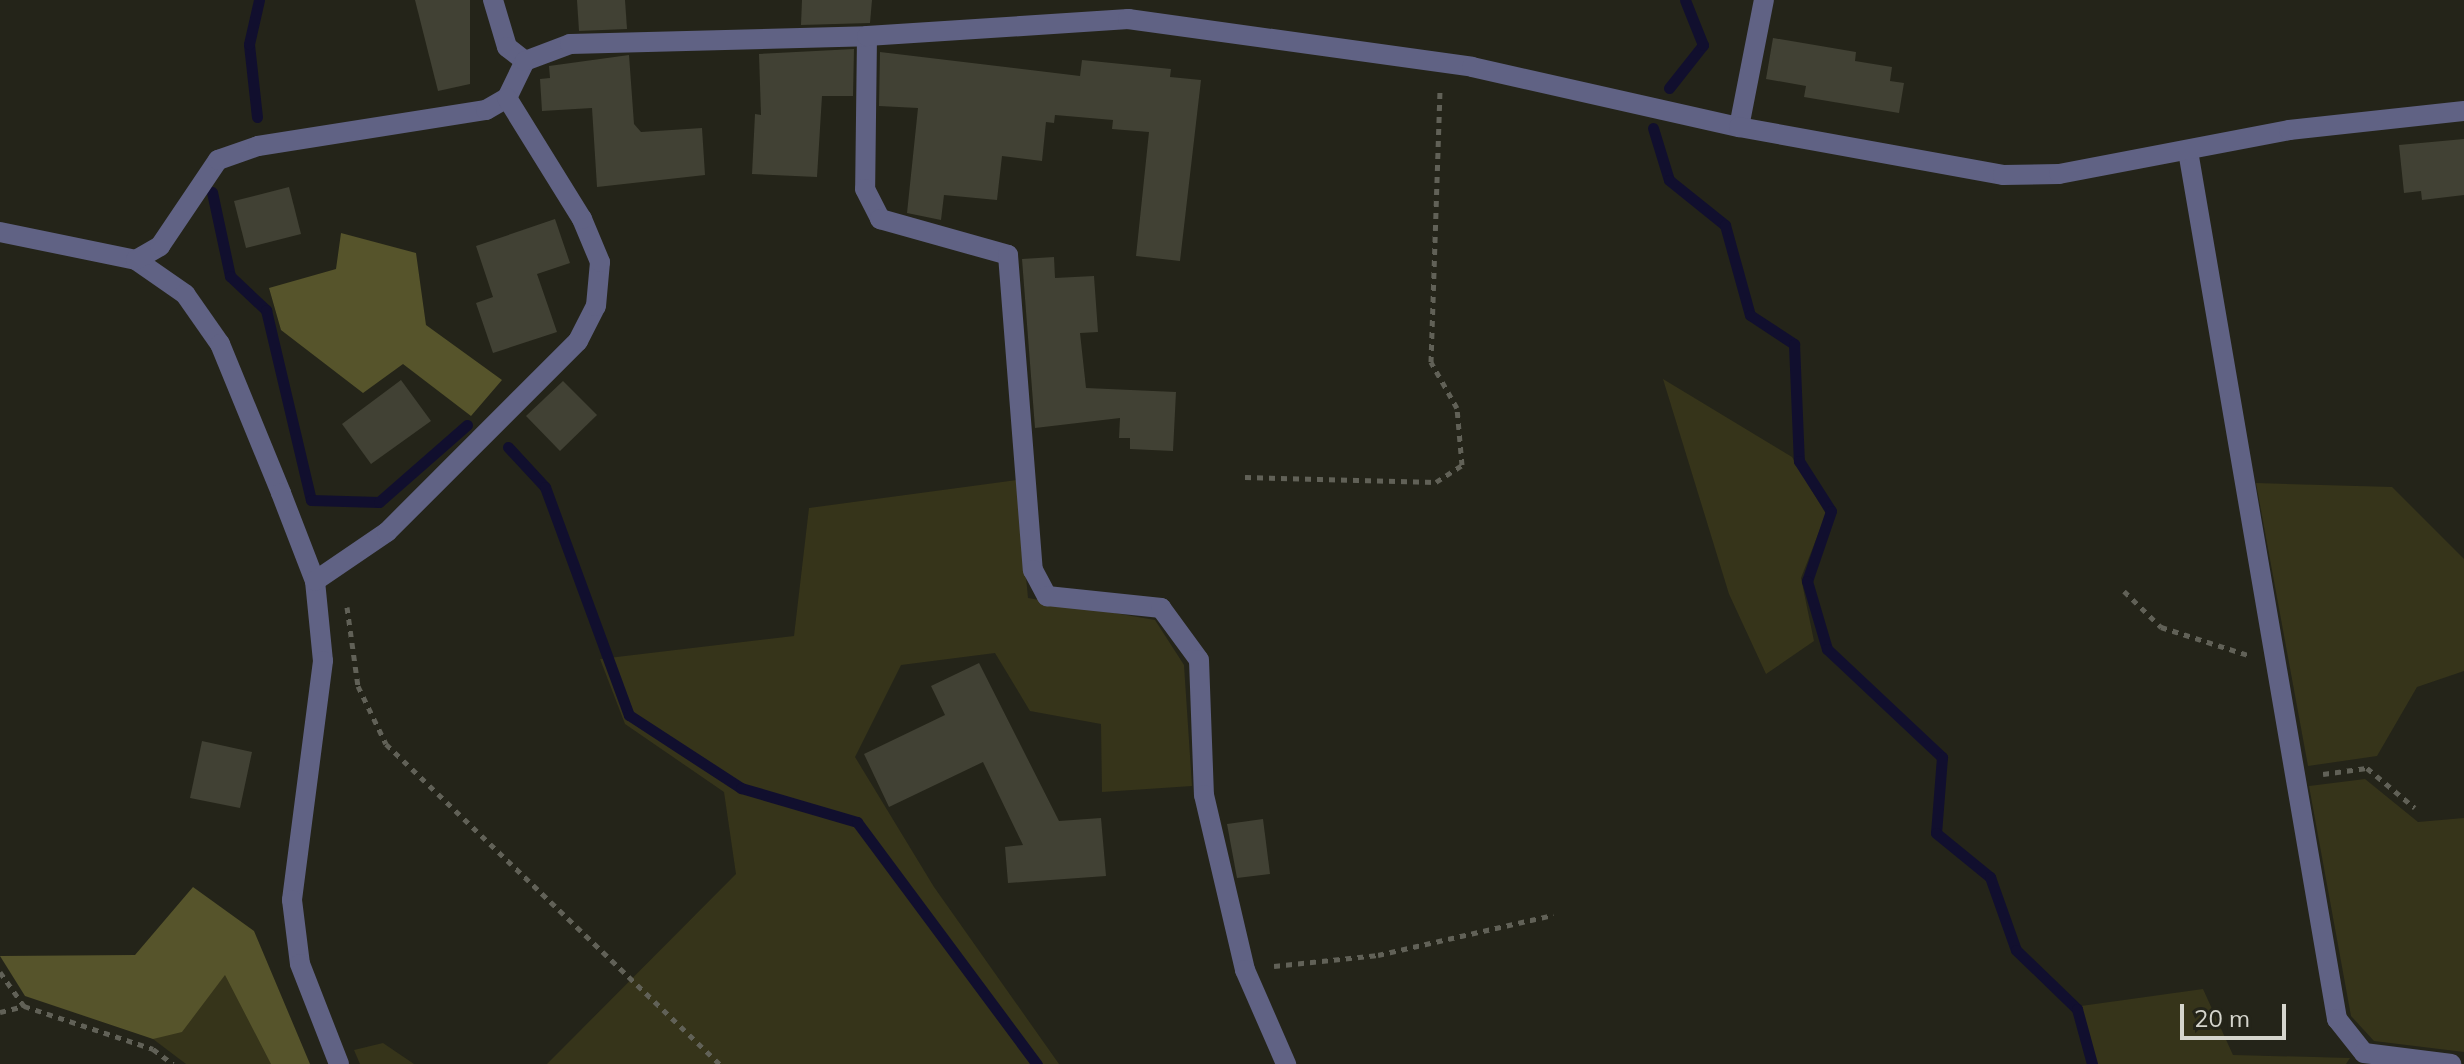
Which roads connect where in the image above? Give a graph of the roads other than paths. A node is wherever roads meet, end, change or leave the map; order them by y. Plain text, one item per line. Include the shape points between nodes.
1 (493, 0) edge
2 (1764, 0) edge
3 (867, 36) junction
4 (525, 61) junction
5 (507, 98) junction
6 (2464, 111) edge
7 (1739, 127) junction
8 (2188, 151) junction
9 (0, 232) edge
10 (136, 260) junction
11 (315, 581) junction
12 (339, 1064) edge
13 (1286, 1064) edge
14 (2451, 1064) edge

1 - 4 street via 507,47
2 - 7 street
3 - 4 street via 570,44
3 - 7 street via 1128,19 1440,62
3 - 13 street via 865,189 880,219 1008,255 1033,570 1047,596 1161,608 1199,660 1204,795 1245,970
4 - 5 street
5 - 10 street via 486,110 258,146 218,160 160,246
5 - 11 street via 582,219 600,262 596,306 578,341 387,532
6 - 8 street
7 - 8 street via 2003,175 2059,174
8 - 14 street via 2337,1019 2364,1053
9 - 10 street
10 - 11 street via 185,294 220,344
11 - 12 street via 323,661 292,900 300,964

